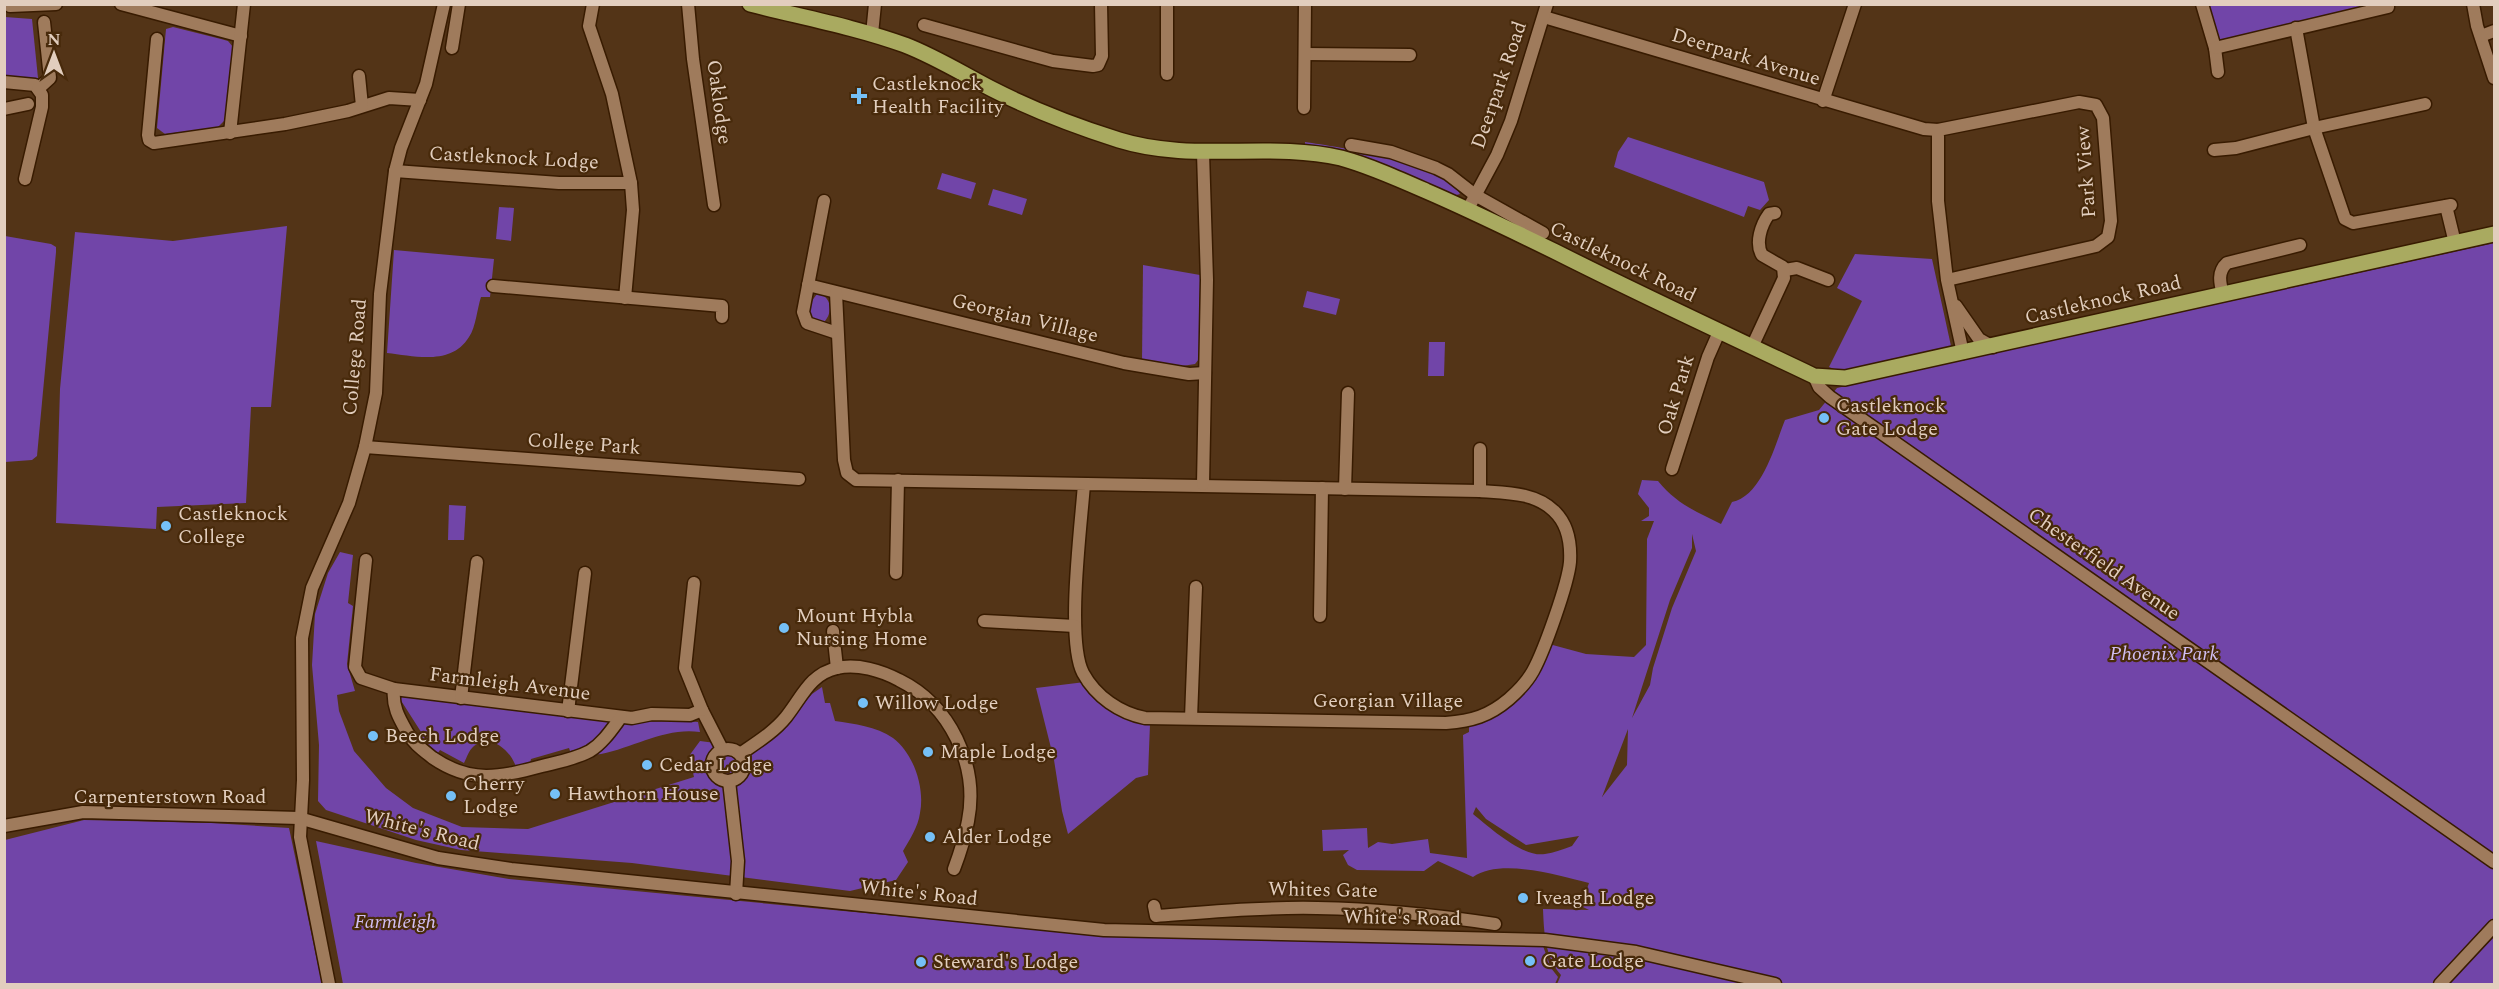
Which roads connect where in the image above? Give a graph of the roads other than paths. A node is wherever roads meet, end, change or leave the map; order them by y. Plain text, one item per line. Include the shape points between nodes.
1 (56, 4) edge
2 (244, 4) edge
3 (444, 4) edge
4 (459, 4) edge
5 (593, 4) edge
6 (688, 4) edge
7 (750, 4) edge
8 (875, 4) edge
9 (1101, 4) edge
10 (1167, 4) edge
11 (1305, 4) edge
12 (1856, 4) edge
13 (2202, 4) edge
14 (2474, 4) edge
15 (124, 5) edge
16 (8, 6) edge
17 (2388, 7) dead end
18 (1545, 11) edge
19 (45, 22) dead end
20 (924, 25) dead end
21 (2296, 28) junction
22 (2494, 31) edge
23 (872, 34) junction
24 (241, 36) junction
25 (2481, 36) junction
26 (157, 39) dead end
27 (452, 48) dead end
28 (2215, 48) junction
29 (1305, 54) junction
30 (1410, 55) dead end
31 (2218, 72) dead end
32 (1167, 74) dead end
33 (359, 76) dead end
34 (2494, 78) edge
35 (4, 82) edge
36 (38, 89) junction
37 (420, 100) junction
38 (1823, 101) junction
39 (28, 104) dead end
40 (2425, 104) dead end
41 (362, 106) junction
42 (1304, 108) dead end
43 (4, 109) edge
44 (2314, 128) junction
45 (1938, 130) junction
46 (230, 133) junction
47 (1351, 145) dead end
48 (2214, 150) dead end
49 (1203, 153) junction
50 (395, 171) junction
51 (25, 179) dead end
52 (631, 183) junction
53 (1475, 195) junction
54 (824, 201) dead end
55 (714, 205) dead end
56 (1468, 209) junction
57 (1775, 213) dead end
58 (1543, 232) dead end
59 (2494, 234) edge
60 (2456, 243) junction
61 (2300, 245) dead end
62 (1785, 270) junction
63 (1828, 280) dead end
64 (1947, 280) junction
65 (808, 285) junction
66 (493, 286) dead end
67 (836, 293) junction
68 (2223, 295) junction
69 (625, 298) junction
70 (1952, 300) junction
71 (722, 317) dead end
72 (1719, 332) junction
73 (837, 333) junction
74 (1752, 347) junction
75 (1993, 347) junction
76 (1963, 353) junction
77 (1205, 373) junction
78 (1814, 376) junction
79 (1348, 393) dead end
80 (365, 447) junction
81 (1480, 449) dead end
82 (1672, 469) dead end
83 (799, 479) dead end
84 (898, 480) junction
85 (1084, 484) junction
86 (1203, 484) junction
87 (1322, 488) junction
88 (1345, 489) junction
89 (1480, 491) junction
90 (366, 560) dead end
91 (477, 562) dead end
92 (585, 573) dead end
93 (896, 573) dead end
94 (694, 583) dead end
95 (1196, 587) dead end
96 (1320, 616) dead end
97 (984, 621) dead end
98 (1075, 626) junction
99 (833, 631) dead end
100 (837, 668) junction
101 (394, 689) junction
102 (461, 698) junction
103 (702, 710) junction
104 (568, 711) junction
105 (621, 717) junction
106 (1191, 718) junction
107 (722, 749) junction
108 (740, 754) junction
109 (729, 781) junction
110 (299, 818) junction
111 (4, 826) edge
112 (2494, 862) edge
113 (954, 869) dead end
114 (736, 894) junction
115 (1154, 906) dead end
116 (1221, 911) junction
117 (1489, 919) dead end
118 (2494, 926) edge
119 (1223, 934) junction
120 (329, 984) edge
121 (1774, 984) edge
122 (2440, 984) edge

1 - 16 street
2 - 24 street
3 - 37 street, College Road
4 - 27 street
5 - 52 street, Castleknock Lodge via 589,26 612,94
6 - 55 street, Oaklodge
7 - 23 main road, Castleknock Road
8 - 23 street
9 - 20 street via 1102,56 1098,65 1053,61
10 - 32 street
11 - 29 street
12 - 38 street
13 - 28 street
14 - 25 street
15 - 24 street
17 - 21 street
18 - 38 street, Deerpark Avenue
18 - 53 street, Deerpark Road via 1511,121
19 - 36 street via 50,78
21 - 28 street
21 - 44 street
22 - 25 street
23 - 49 main road, Castleknock Road via 932,56 1030,107 1081,128 1157,149
24 - 46 street
25 - 34 street
26 - 46 street via 149,140 154,143
28 - 31 street
29 - 30 street
29 - 42 street
33 - 41 street
35 - 36 street via 29,83
36 - 51 street via 42,106
37 - 41 street via 389,98
37 - 50 street, College Road
38 - 45 street, Deerpark Avenue
39 - 43 street
40 - 44 street
41 - 46 street
44 - 48 street via 2247,146
44 - 60 street via 2348,222 2449,205
45 - 64 street via 1938,201
45 - 64 street, Park View via 2079,102 2096,105 2103,118 2111,221 2108,237 2096,246
47 - 53 street, Castleknock Road via 1423,162 1448,174
49 - 56 main road, Castleknock Road via 1306,153 1341,159 1368,166
49 - 77 street
50 - 52 street, Castleknock Lodge via 556,183
50 - 80 street, College Road via 380,294 376,393
52 - 69 street, Castleknock Lodge via 633,210
53 - 56 street, Deerpark Road
53 - 58 street, Castleknock Road
54 - 65 street
56 - 72 main road, Castleknock Road
57 - 62 street via 1769,214 1764,223 1760,251
59 - 60 main road, Castleknock Road
60 - 68 main road, Castleknock Road
61 - 68 street via 2227,263 2221,268
62 - 63 street via 1797,268
62 - 74 street
64 - 70 street
65 - 67 street, Georgian Village
65 - 73 street via 803,312 807,323
66 - 69 street
67 - 73 street, Georgian Village
67 - 77 street, Georgian Village via 1124,363
68 - 75 main road, Castleknock Road
69 - 71 street via 722,306
70 - 75 street via 1979,339
70 - 76 street
72 - 74 main road, Castleknock Road
72 - 82 street, Oak Park
73 - 84 street, Georgian Village via 847,473 856,480
74 - 78 main road, Castleknock Road
75 - 76 main road, Castleknock Road
76 - 78 main road, Castleknock Road via 1845,378
77 - 86 street
78 - 112 street, Chesterfield Avenue via 1819,387 1835,400
79 - 88 street
80 - 83 street, College Park
80 - 110 street, College Road via 349,503 319,566 306,610 301,646 303,780
81 - 89 street
84 - 85 street, Georgian Village
84 - 93 street
85 - 86 street, Georgian Village
85 - 98 street, Georgian Village
86 - 87 street, Georgian Village
87 - 88 street, Georgian Village
87 - 96 street
88 - 89 street, Georgian Village
89 - 106 street, Georgian Village via 1538,500 1554,511 1570,541 1570,563 1548,633 1533,672 1511,698 1471,721
90 - 101 street, Farmleigh Avenue via 355,667 361,678
91 - 102 street
92 - 104 street
94 - 103 street via 685,668
95 - 106 street
97 - 98 street
98 - 106 street, Georgian Village via 1083,673 1114,707 1145,718
99 - 100 street
100 - 108 street via 809,684 786,717
100 - 113 street via 863,668 892,676 916,688 947,720 962,751 969,796 969,819
101 - 102 street, Farmleigh Avenue
101 - 105 street via 398,716 411,740 446,767 469,775 507,776 568,760 604,740
102 - 104 street, Farmleigh Avenue
103 - 105 street, Farmleigh Avenue via 690,715
103 - 107 street
104 - 105 street, Farmleigh Avenue
107 - 108 street
107 - 109 street via 713,758 713,770 721,780
108 - 109 street via 743,772
109 - 114 street via 738,861
110 - 111 street, Carpenterstown Road via 83,812
110 - 114 street, White's Road via 438,858
110 - 120 street, College Road
114 - 119 street, White's Road via 1104,930
115 - 116 street, Whites Gate via 1156,916
116 - 117 street, Whites Gate via 1315,908
116 - 119 street
118 - 122 street
119 - 121 street, White's Road via 1542,940 1636,952

